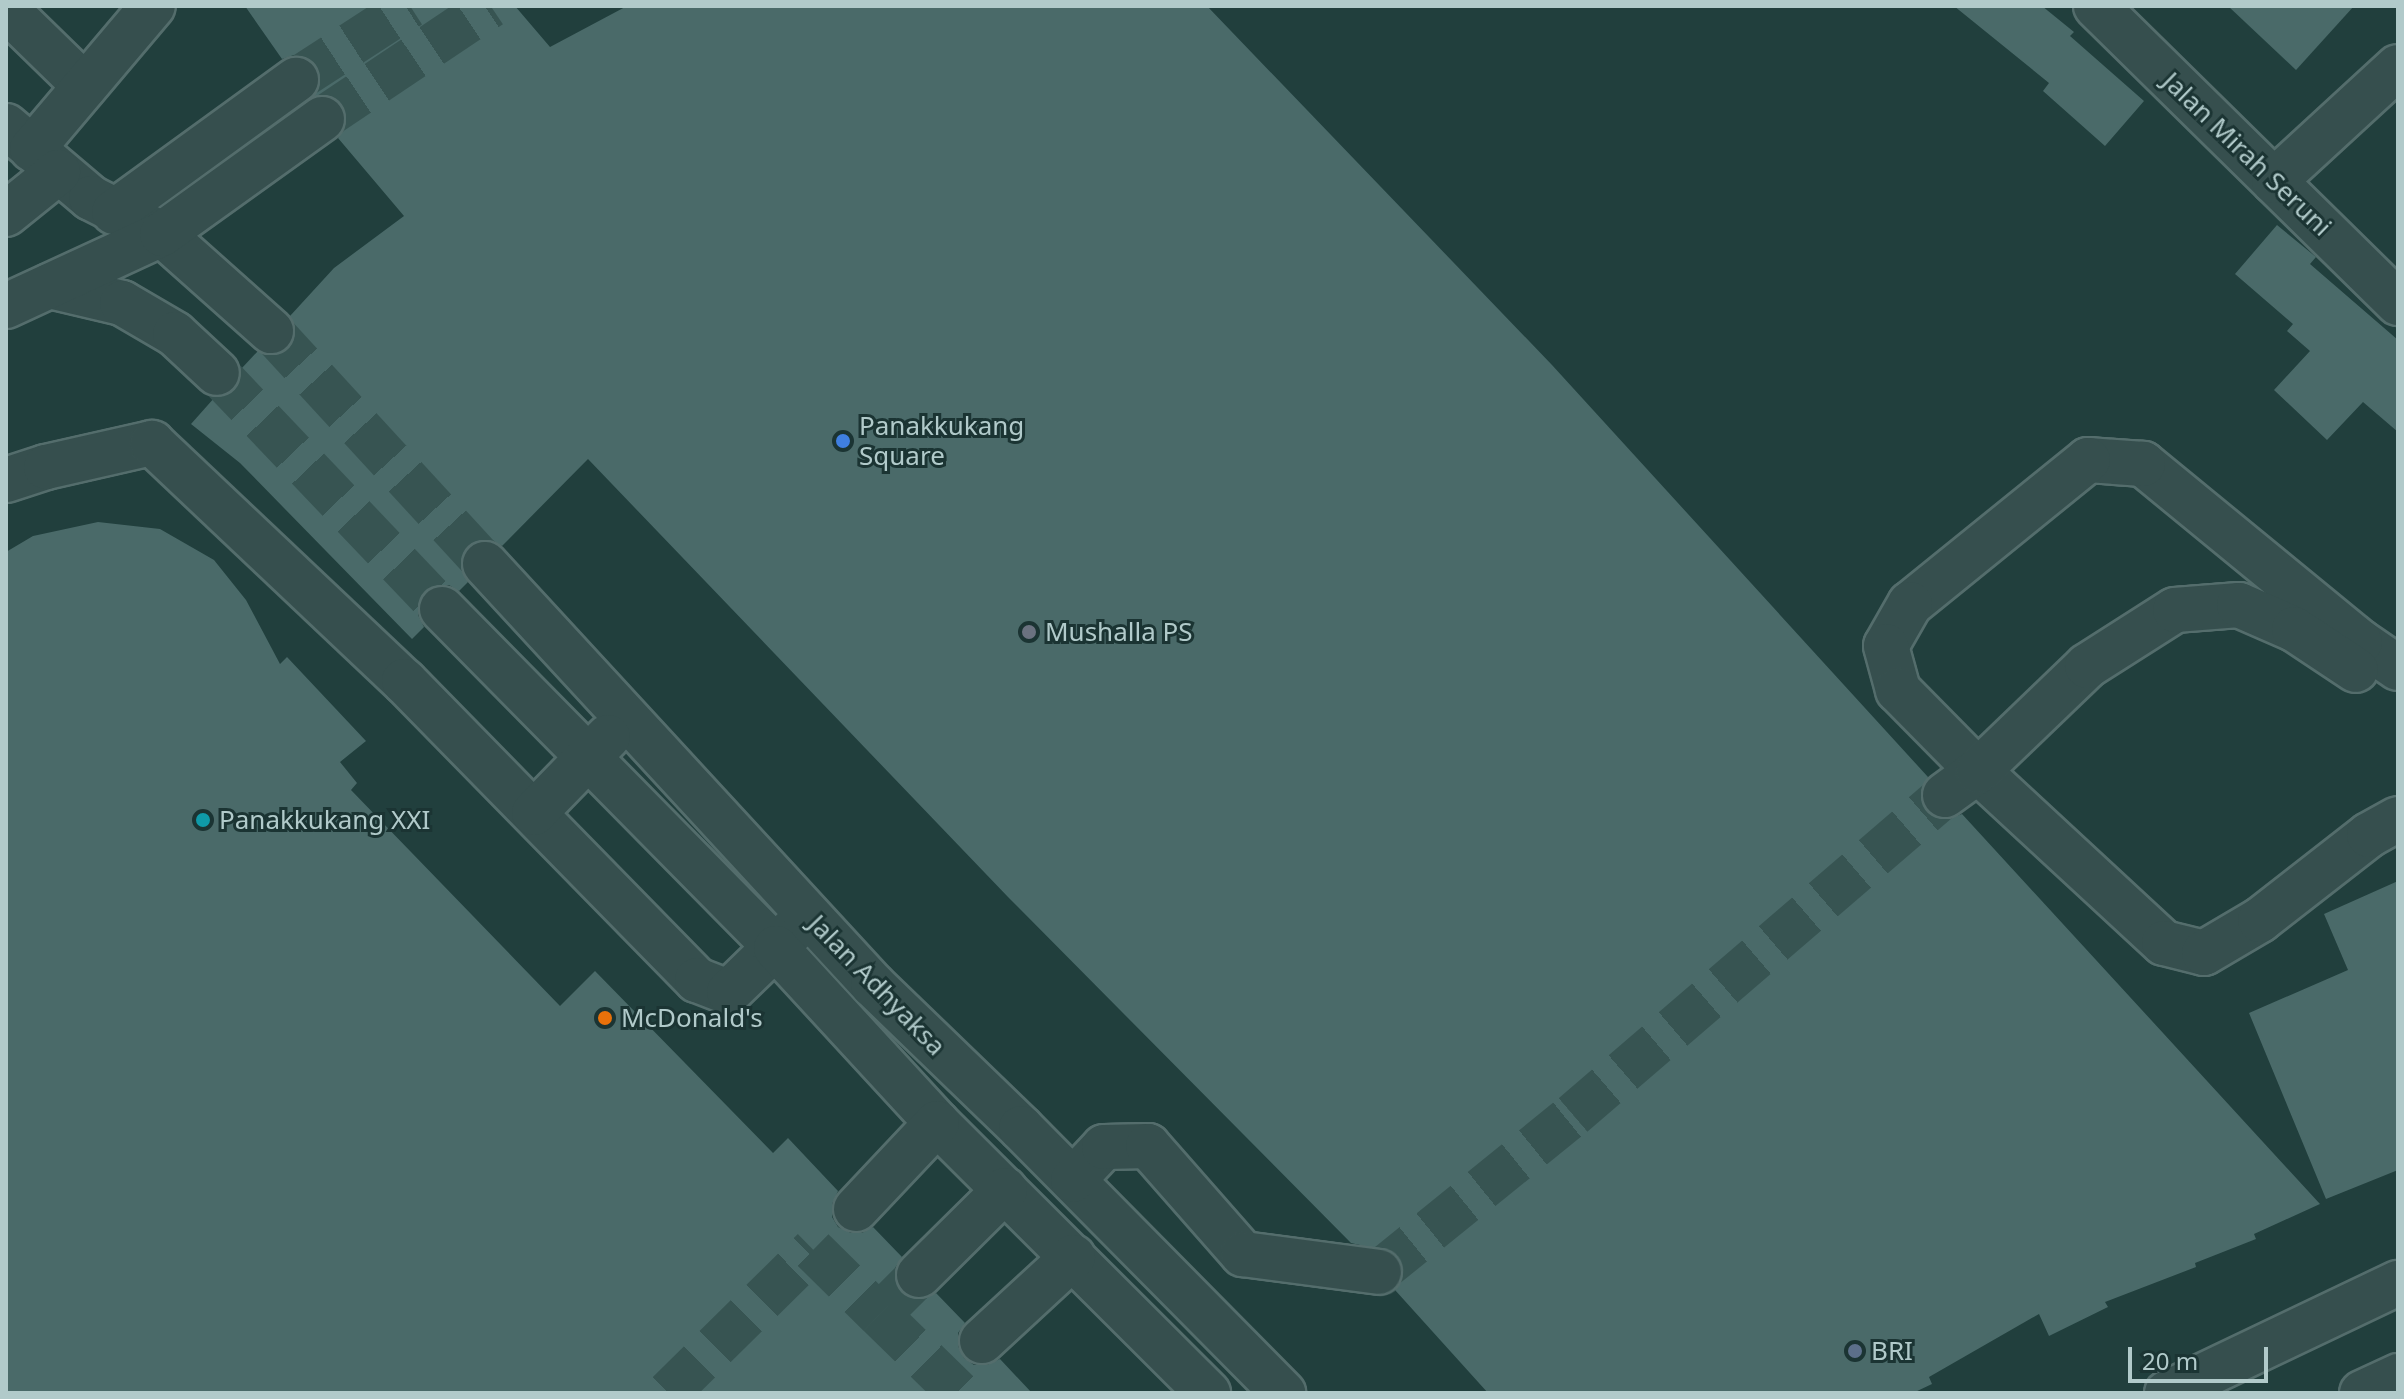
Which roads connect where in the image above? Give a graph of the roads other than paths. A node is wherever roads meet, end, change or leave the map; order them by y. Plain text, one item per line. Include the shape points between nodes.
1 (153, 6) edge
2 (2096, 6) edge
3 (6, 9) edge
4 (2398, 67) edge
5 (296, 80) tunnel mouth
6 (85, 86) junction
7 (322, 119) tunnel mouth
8 (32, 149) edge
9 (2274, 181) junction
10 (114, 212) junction
11 (6, 214) edge
12 (162, 234) junction
13 (50, 286) junction
14 (2398, 303) edge
15 (6, 306) edge
16 (271, 331) tunnel mouth
17 (217, 373) tunnel mouth
18 (6, 480) edge
19 (485, 564) tunnel mouth
20 (442, 609) tunnel mouth
21 (2398, 668) edge
22 (2398, 698) edge
23 (626, 718) junction
24 (588, 758) junction
25 (1962, 783) junction
26 (534, 813) junction
27 (2398, 819) edge
28 (808, 914) junction
29 (776, 948) junction
30 (937, 1123) junction
31 (1073, 1180) junction
32 (1005, 1190) junction
33 (856, 1209) dead end
34 (1073, 1257) junction
35 (1379, 1272) dead end
36 (919, 1275) tunnel mouth
37 (2398, 1283) edge
38 (982, 1341) dead end
39 (2398, 1376) edge
40 (1208, 1393) edge
41 (1283, 1393) edge
42 (2167, 1393) edge
43 (2362, 1393) edge

1 - 6 street
2 - 9 street, Jalan Mirah Seruni
3 - 6 street
4 - 9 street
5 - 10 street
6 - 8 street
7 - 12 street
8 - 10 street
8 - 11 street
9 - 14 street, Jalan Mirah Seruni
10 - 12 street
12 - 13 street
12 - 16 street
13 - 15 street
13 - 17 street via 122,303 175,334
18 - 26 street via 152,443 404,681
19 - 23 street, Jalan Adhyaksa
20 - 24 street, Jalan Adhyaksa
21 - 25 street via 2143,464 2088,460 1910,604 1886,646 1898,690
22 - 25 street via 2294,629 2239,605 2175,610 2087,666
23 - 24 street
23 - 28 street, Jalan Adhyaksa
24 - 26 street
24 - 29 street, Jalan Adhyaksa
25 - 27 street via 2164,943 2204,953 2260,920 2369,835
26 - 29 street via 697,980 729,992
28 - 29 street
28 - 31 street, Jalan Adhyaksa via 873,985
29 - 30 street, Jalan Adhyaksa
30 - 32 street, Jalan Adhyaksa
30 - 33 street
31 - 35 street via 1104,1147 1148,1146 1243,1254
31 - 41 street, Jalan Adhyaksa
32 - 34 street, Jalan Adhyaksa
32 - 36 street
34 - 38 street
34 - 40 street, Jalan Adhyaksa
37 - 42 street
39 - 43 street

